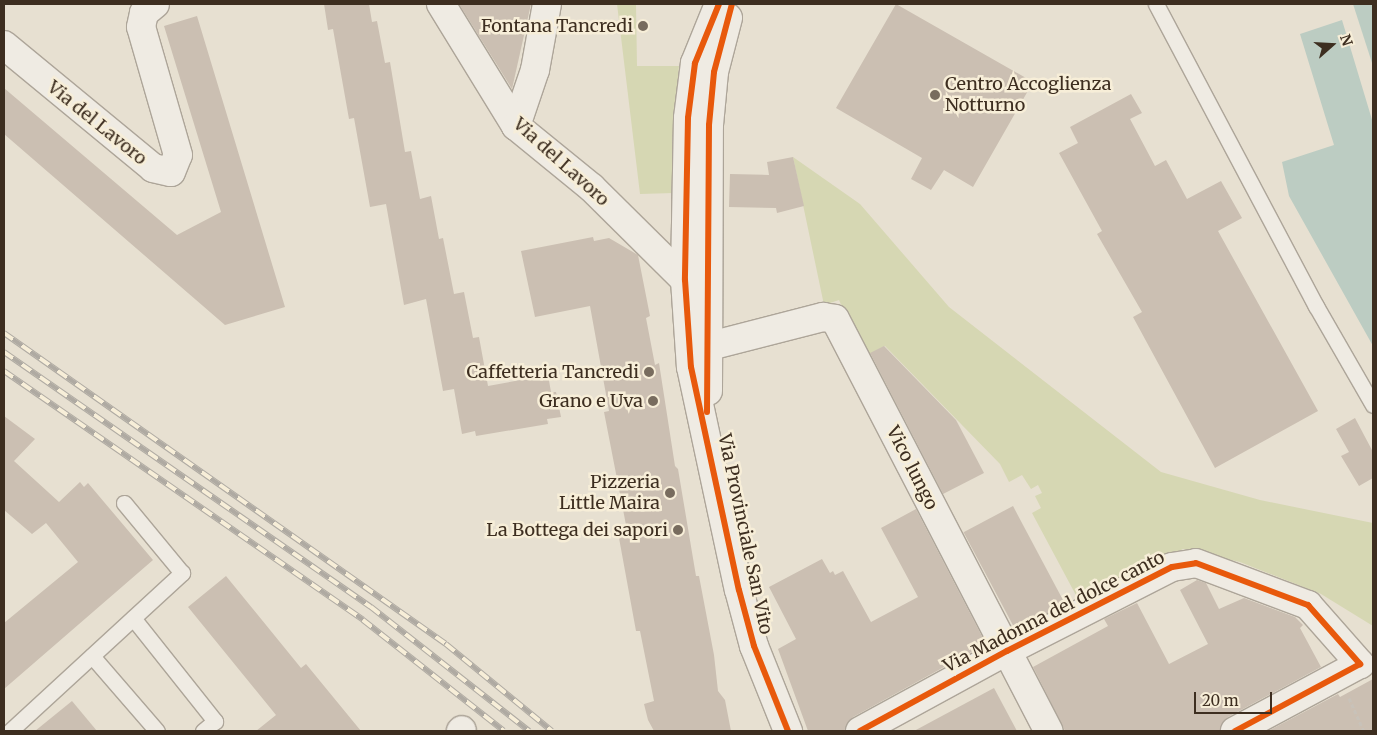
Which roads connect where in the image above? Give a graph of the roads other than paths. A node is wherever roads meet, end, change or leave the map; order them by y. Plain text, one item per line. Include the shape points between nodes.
1 (155, 4) edge
2 (441, 4) edge
3 (547, 4) edge
4 (719, 4) edge
5 (732, 4) edge
6 (1156, 4) edge
7 (4, 45) edge
8 (516, 126) junction
9 (685, 280) junction
10 (710, 346) junction
11 (1373, 405) edge
12 (706, 427) junction
13 (124, 503) dead end
14 (133, 618) junction
15 (1007, 650) junction
16 (92, 656) junction
17 (10, 731) edge
18 (157, 731) edge
19 (203, 731) edge
20 (788, 731) edge
21 (860, 731) edge
22 (1048, 731) edge
23 (1235, 731) edge

1 - 7 street, Via del Lavoro via 144,13 140,27 178,155 171,172 153,168
2 - 8 street, Via del Lavoro
3 - 8 street via 535,70
4 - 9 street, Via Provinciale San Vito via 693,72 688,118
5 - 10 street, Via Provinciale San Vito via 714,72 709,125
6 - 11 lane via 1316,306
8 - 9 street, Via del Lavoro via 592,188
9 - 12 street, Via Provinciale San Vito via 691,366
10 - 12 street, Via Provinciale San Vito
10 - 15 street, Vico lungo via 823,317 835,319
12 - 20 street, Via Provinciale San Vito via 754,646
13 - 14 lane via 182,573
14 - 16 lane
14 - 19 lane via 215,721
15 - 21 street, Via Madonna del dolce canto
15 - 22 street, Vico lungo
15 - 23 street, Via Madonna del dolce canto via 1172,567 1196,562 1308,605 1349,670
16 - 17 lane
16 - 18 lane

